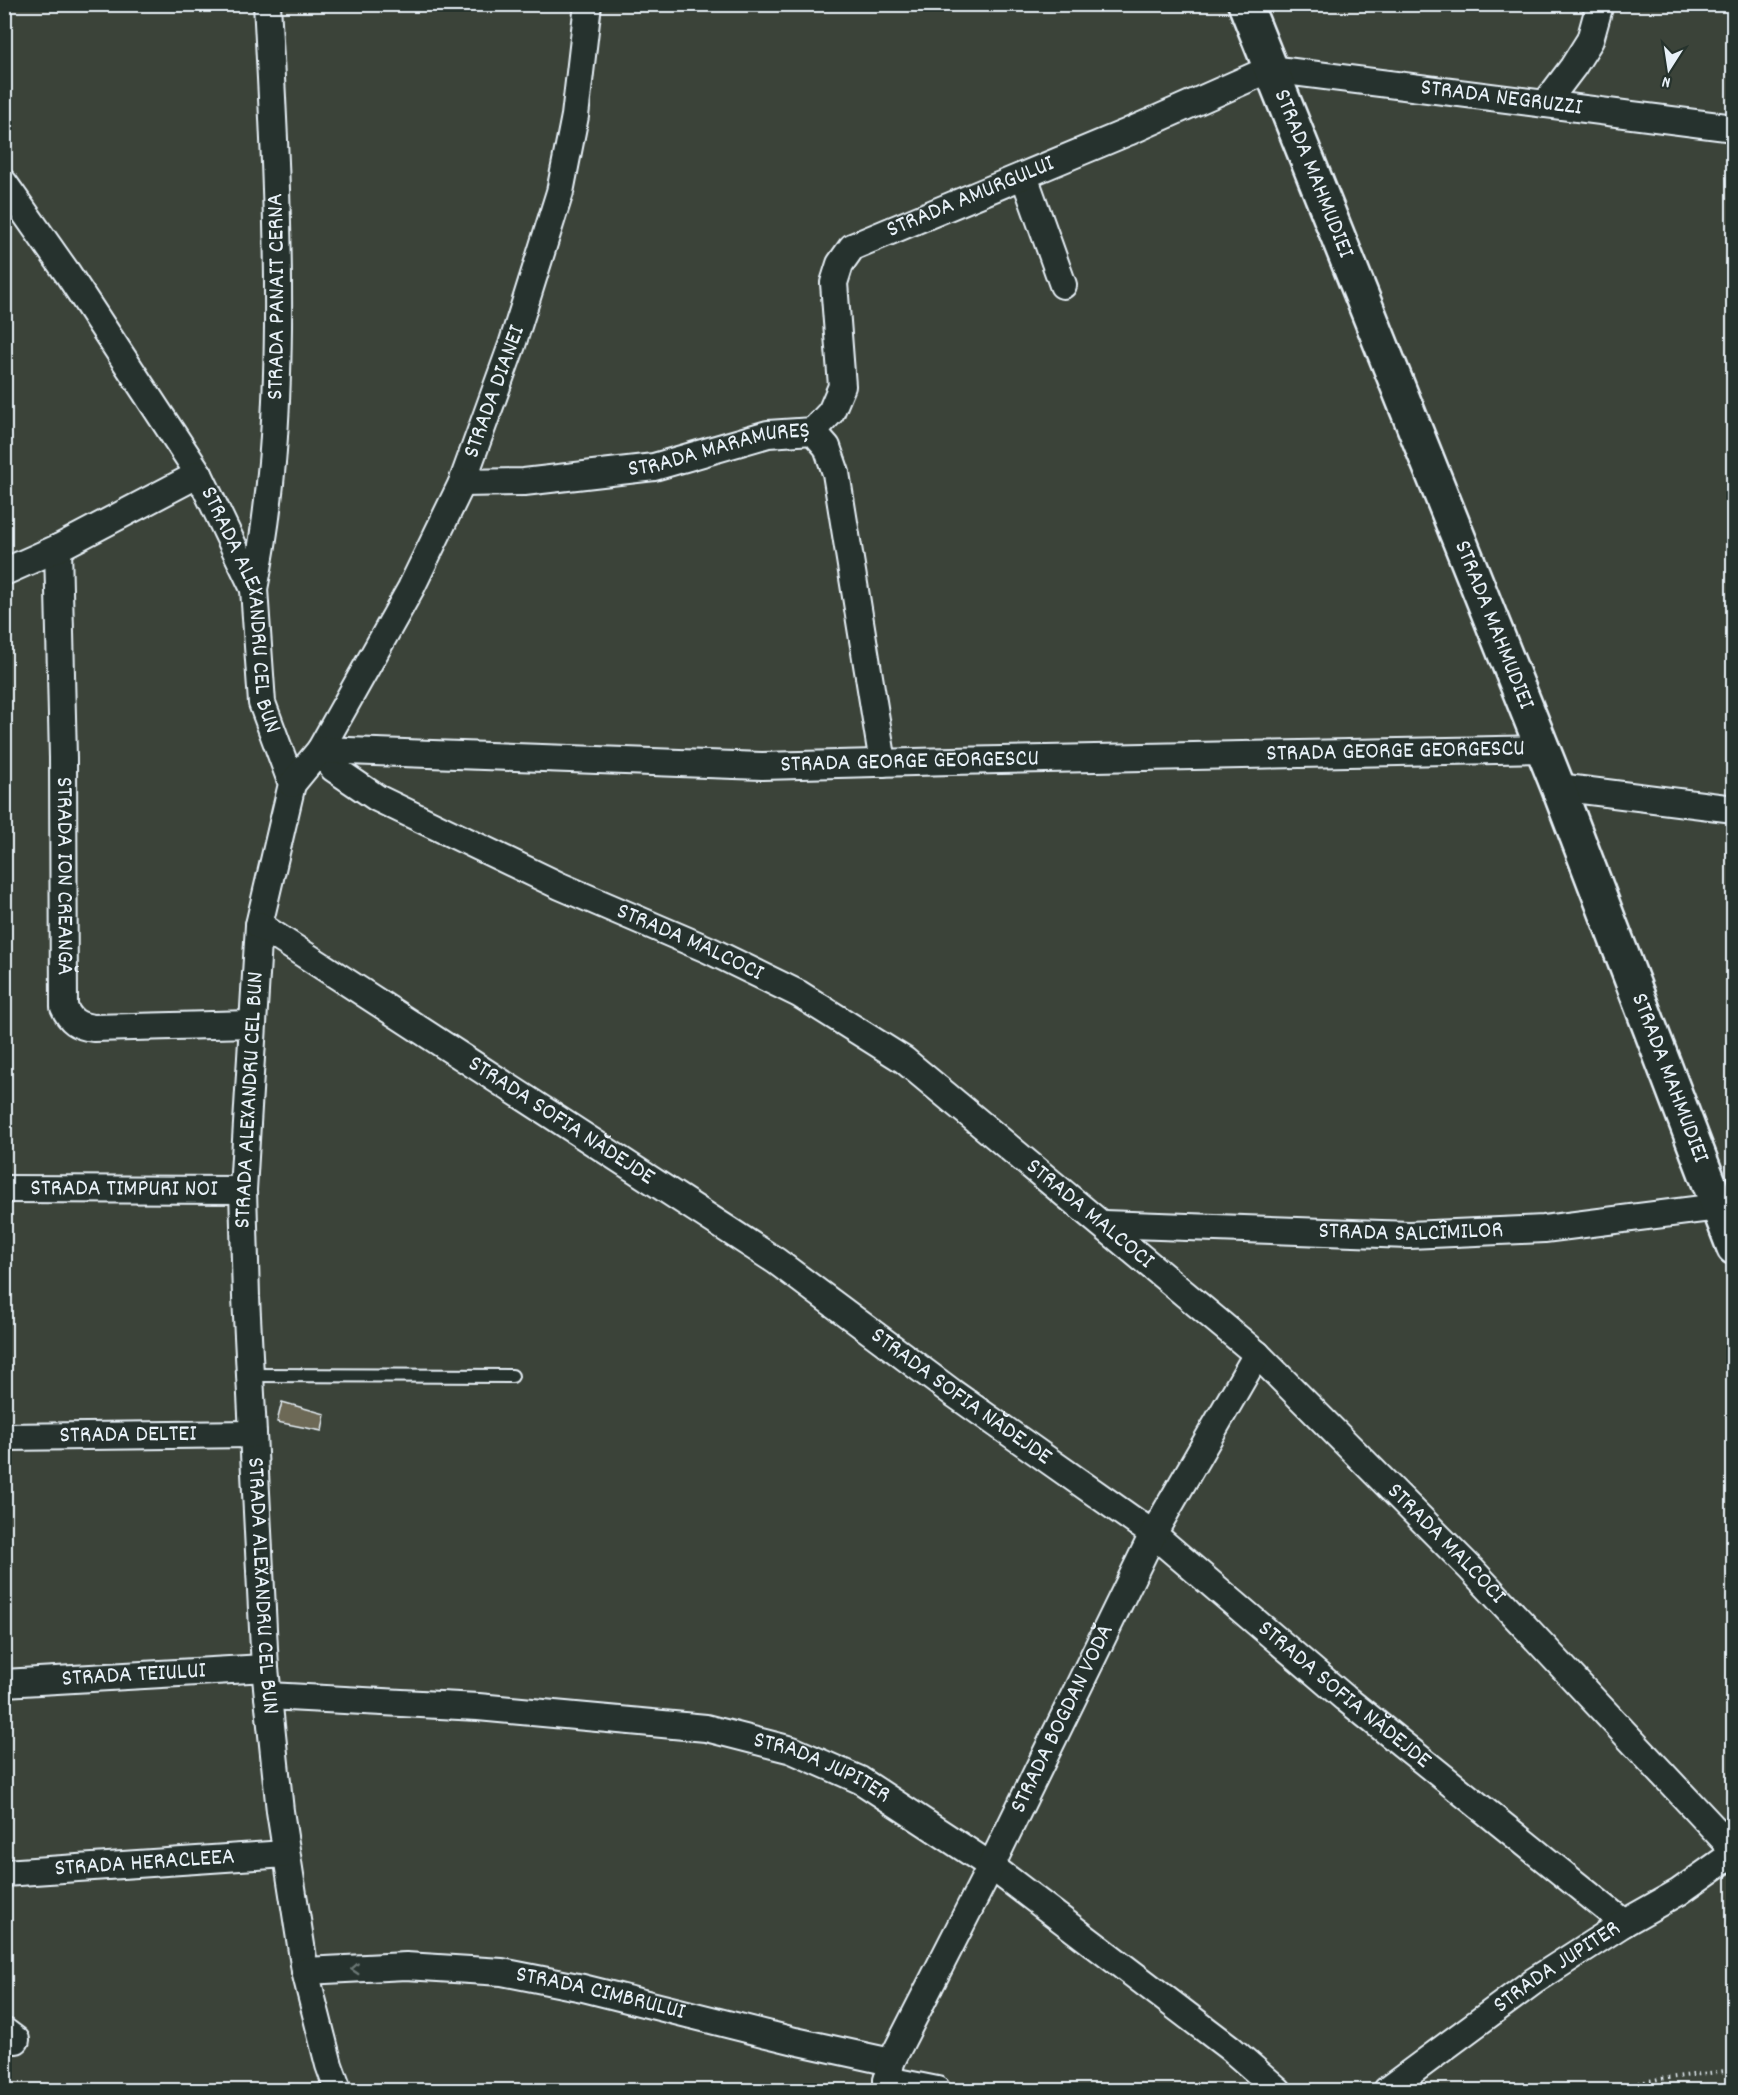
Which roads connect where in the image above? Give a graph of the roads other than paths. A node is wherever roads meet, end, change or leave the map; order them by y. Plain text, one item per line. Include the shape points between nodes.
1 (267, 4) edge
2 (588, 4) edge
3 (1245, 4) edge
4 (1599, 4) edge
5 (1270, 69) junction
6 (1545, 104) junction
7 (1734, 128) edge
8 (1024, 176) junction
9 (7, 193) edge
10 (1063, 285) dead end
11 (813, 431) junction
12 (199, 474) junction
13 (462, 483) junction
14 (58, 548) junction
15 (4, 572) edge
16 (254, 589) junction
17 (1543, 749) junction
18 (320, 750) junction
19 (883, 763) junction
20 (292, 784) junction
21 (1558, 787) junction
22 (1734, 809) edge
23 (259, 925) junction
24 (252, 1024) junction
25 (4, 1189) edge
26 (243, 1190) junction
27 (1102, 1224) junction
28 (1729, 1231) edge
29 (1257, 1354) junction
30 (250, 1375) junction
31 (512, 1376) dead end
32 (253, 1434) junction
33 (4, 1437) edge
34 (1153, 1534) junction
35 (265, 1668) junction
36 (4, 1683) edge
37 (268, 1696) junction
38 (1734, 1851) edge
39 (286, 1854) junction
40 (991, 1866) junction
41 (4, 1873) edge
42 (1624, 1923) junction
43 (304, 1971) junction
44 (888, 2077) edge
45 (338, 2091) edge
46 (937, 2091) edge
47 (1278, 2091) edge
48 (1387, 2091) edge

1 - 16 street, STRADA PANAIT CERNA via 279,236 277,409 264,543
2 - 13 street, STRADA DIANEI via 575,116 560,192 512,345
3 - 5 main road, STRADA MAHMUDIEI
4 - 6 street via 1590,40
5 - 6 street, STRADA NEGRUZZI
5 - 8 street, STRADA AMURGULUI
5 - 17 main road, STRADA MAHMUDIEI
6 - 7 street, STRADA NEGRUZZI
8 - 10 street
8 - 11 street, STRADA AMURGULUI via 852,247 840,264 834,283 842,386 831,412
9 - 12 street, STRADA ALEXANDRU CEL BUN via 68,274
11 - 13 street, STRADA MARAMUREȘ via 768,434 654,467 524,482
11 - 19 street, STRADA MARAMUREȘ via 827,447 836,473
12 - 14 street
12 - 16 street, STRADA ALEXANDRU CEL BUN
13 - 18 street, STRADA DIANEI via 411,588
14 - 15 street
14 - 24 street, STRADA ION CREANGĂ via 64,1007 73,1021 93,1028
16 - 20 street, STRADA ALEXANDRU CEL BUN via 262,703
17 - 19 street, STRADA GEORGE GEORGESCU
17 - 21 main road, STRADA MAHMUDIEI
18 - 19 street, STRADA GEORGE GEORGESCU via 762,766
18 - 20 street
18 - 27 street, STRADA MALCOCI via 333,768 377,798 560,886 709,950 839,1018 904,1060
20 - 23 street, STRADA ALEXANDRU CEL BUN
21 - 22 street
21 - 28 main road, STRADA MAHMUDIEI
23 - 24 street, STRADA ALEXANDRU CEL BUN
23 - 34 street, STRADA SOFIA NĂDEJDE via 776,1261 953,1394
24 - 26 street, STRADA ALEXANDRU CEL BUN
25 - 26 street, STRADA TIMPURI NOI
26 - 30 street, STRADA ALEXANDRU CEL BUN
27 - 28 street, STRADA SALCÎMILOR via 1409,1235 1544,1230
27 - 29 street, STRADA MALCOCI
29 - 34 street, STRADA BOGDAN VODĂ
29 - 38 street, STRADA MALCOCI via 1471,1569
30 - 31 lane
30 - 32 street, STRADA ALEXANDRU CEL BUN
32 - 33 street, STRADA DELTEI
32 - 35 street, STRADA ALEXANDRU CEL BUN
34 - 40 street, STRADA BOGDAN VODĂ
34 - 42 street, STRADA SOFIA NĂDEJDE via 1345,1698
35 - 36 street, STRADA TEIULUI
35 - 37 street, STRADA ALEXANDRU CEL BUN
37 - 39 street, STRADA ALEXANDRU CEL BUN
37 - 40 street, STRADA JUPITER via 478,1707 706,1728 792,1750 860,1780
38 - 42 street, STRADA JUPITER via 1679,1892
39 - 41 street, STRADA HERACLEEA
39 - 43 street, STRADA ALEXANDRU CEL BUN
40 - 44 street, STRADA BOGDAN VODĂ
40 - 47 street, STRADA JUPITER via 1230,2048
42 - 48 street, STRADA JUPITER via 1534,1981
44 -> 43 street, STRADA CIMBRULUI via 795,2041 514,1974 406,1966
43 - 45 street, STRADA ALEXANDRU CEL BUN
44 - 46 street, STRADA CIMBRULUI

